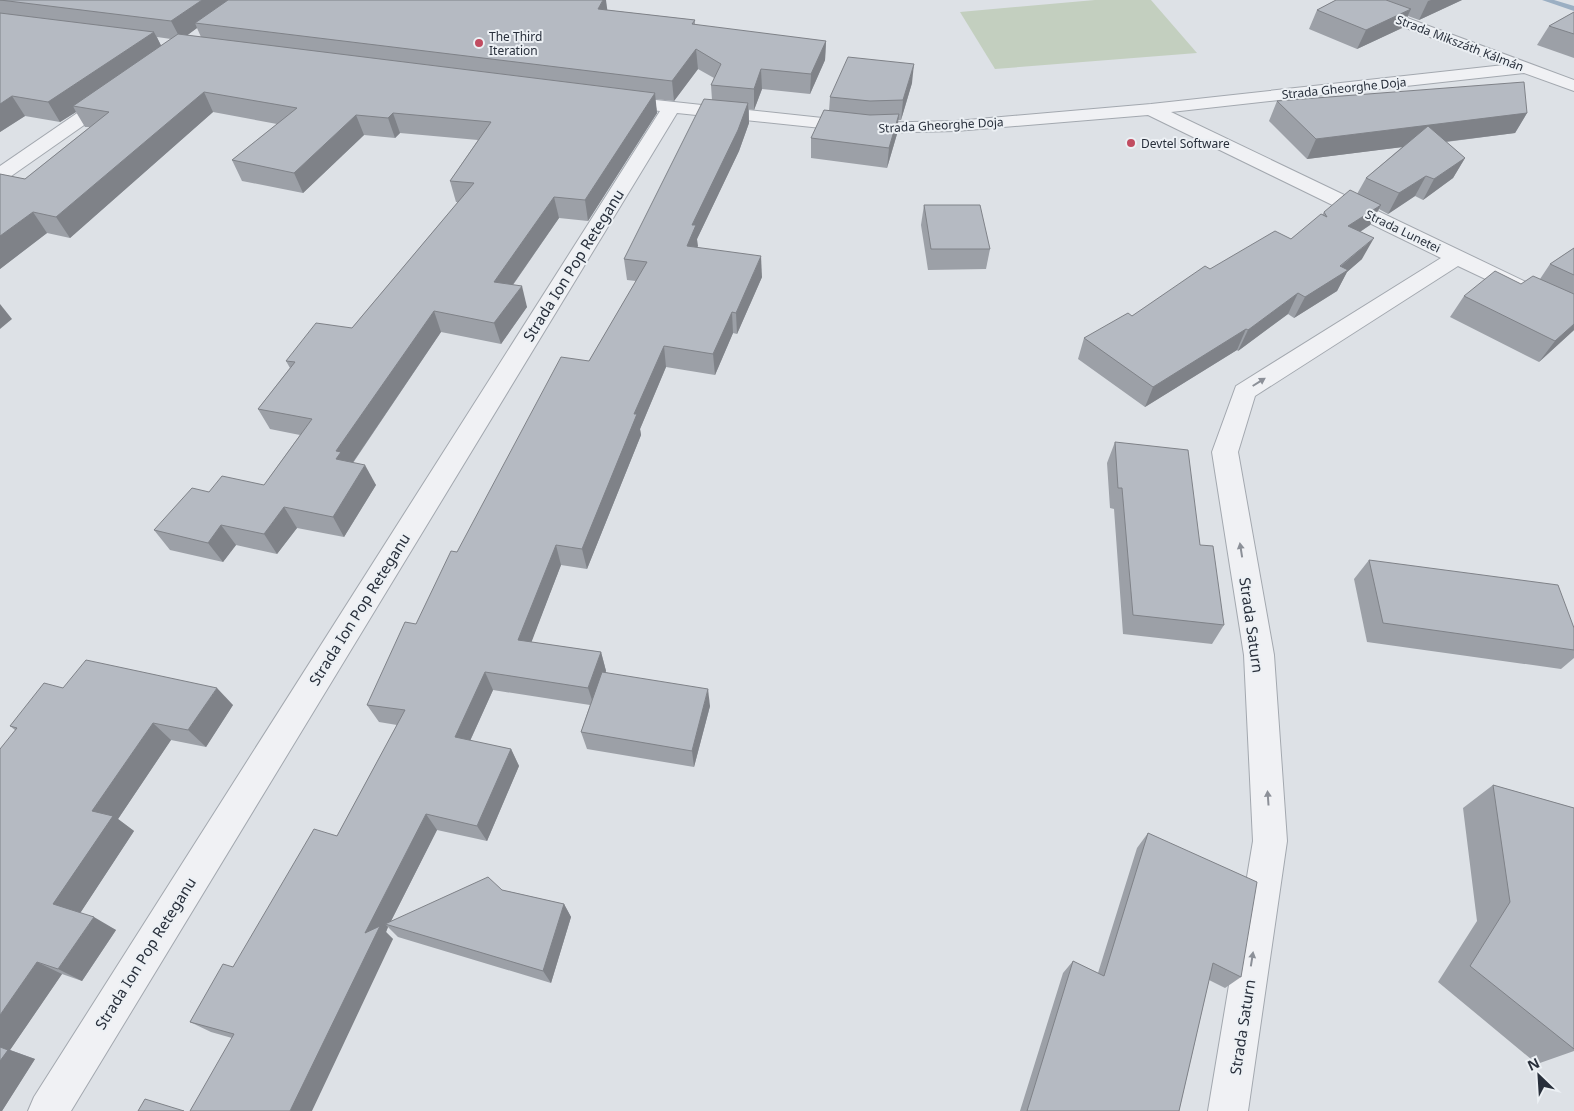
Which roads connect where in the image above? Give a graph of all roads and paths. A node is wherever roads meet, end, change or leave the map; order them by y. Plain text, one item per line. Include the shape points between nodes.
1 (1345, 0) edge
2 (1526, 68) junction
3 (1574, 86) edge
4 (121, 91) edge
5 (602, 99) edge
6 (671, 108) junction
7 (1151, 109) junction
8 (0, 175) edge
9 (1456, 256) junction
10 (1574, 314) edge
11 (48, 1111) edge
12 (1228, 1111) edge

1 - 2 street, Strada Mikszáth Kálmán
2 - 3 street, Strada Mikszáth Kálmán
2 - 7 street, Strada Gheorghe Doja
4 - 8 street
5 - 6 street, Strada Gheorghe Doja
6 - 7 street, Strada Gheorghe Doja via 870,128 956,126
6 - 11 street, Strada Ion Pop Reteganu
7 - 9 street, Strada Lunetei
9 - 10 street, Strada Lunetei
12 -> 9 street, Strada Saturn via 1270,841 1258,655 1225,452 1244,392

